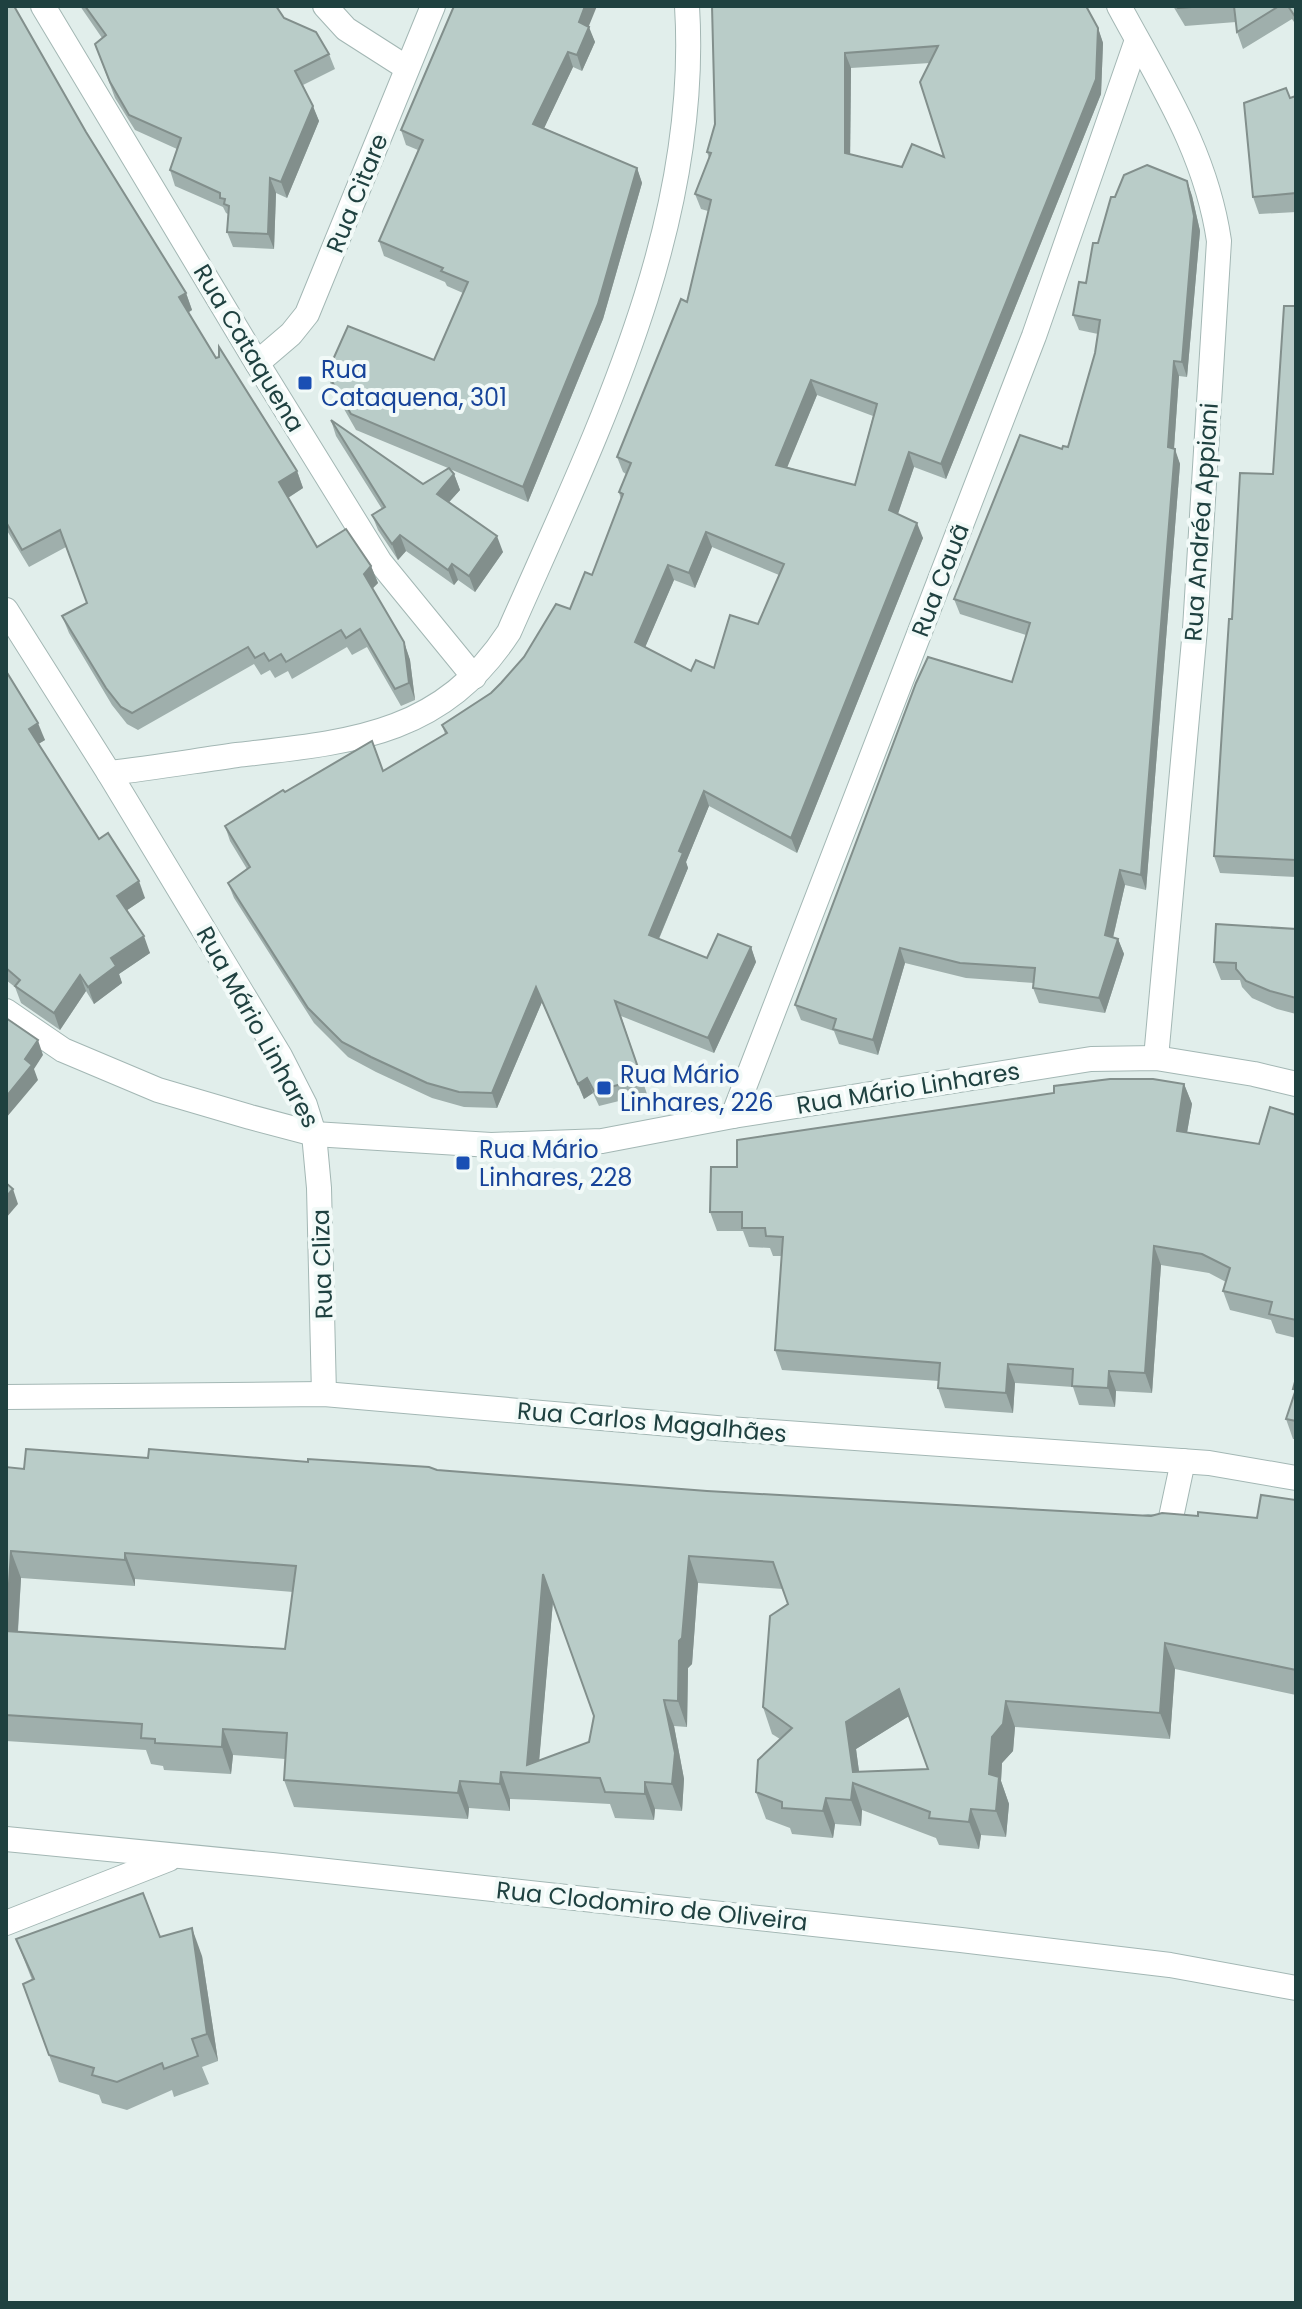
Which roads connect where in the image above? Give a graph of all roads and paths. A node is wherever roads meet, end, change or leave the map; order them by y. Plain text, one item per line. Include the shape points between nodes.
1 (43, 6) edge
2 (325, 6) edge
3 (433, 6) edge
4 (687, 6) edge
5 (1119, 6) edge
6 (1137, 40) junction
7 (407, 68) junction
8 (257, 363) junction
9 (6, 610) edge
10 (474, 677) junction
11 (109, 773) junction
12 (6, 1011) edge
13 (1156, 1058) junction
14 (1296, 1084) edge
15 (733, 1116) junction
16 (314, 1134) junction
17 (324, 1394) junction
18 (6, 1397) edge
19 (1183, 1461) junction
20 (1296, 1478) edge
21 (1119, 1526) edge
22 (6, 1839) edge
23 (175, 1857) junction
24 (6, 1923) edge
25 (1296, 1988) edge

1 - 8 street, Rua Cataquena
2 - 7 street via 346,29
3 - 7 street, Rua Citare
4 - 10 street via 683,140 653,274 631,344 509,632
5 - 6 street, Rua Andréa Appiani
6 - 13 street, Rua Andréa Appiani via 1192,142 1213,202 1219,241 1195,629
6 - 15 street, Rua Cauã via 1034,336
7 - 8 street, Rua Citare via 307,314
8 - 10 street, Rua Cataquena via 380,562
9 - 11 street, Rua Mário Linhares
10 - 11 street via 425,715 394,728 315,746
11 - 16 street, Rua Mário Linhares via 280,1056
12 - 16 street via 63,1050 158,1090
13 - 14 street, Rua Mário Linhares
13 - 15 street, Rua Mário Linhares via 1091,1059
15 - 16 street, Rua Mário Linhares via 602,1141 491,1145
16 - 17 street, Rua Cliza
17 - 18 street, Rua Carlos Magalhães
17 - 19 street, Rua Carlos Magalhães
19 - 20 street, Rua Carlos Magalhães
19 - 21 street via 1170,1522 1162,1528
22 - 23 street, Rua Clodomiro de Oliveira
23 - 24 street
23 - 25 street, Rua Clodomiro de Oliveira via 1006,1945 1170,1965

